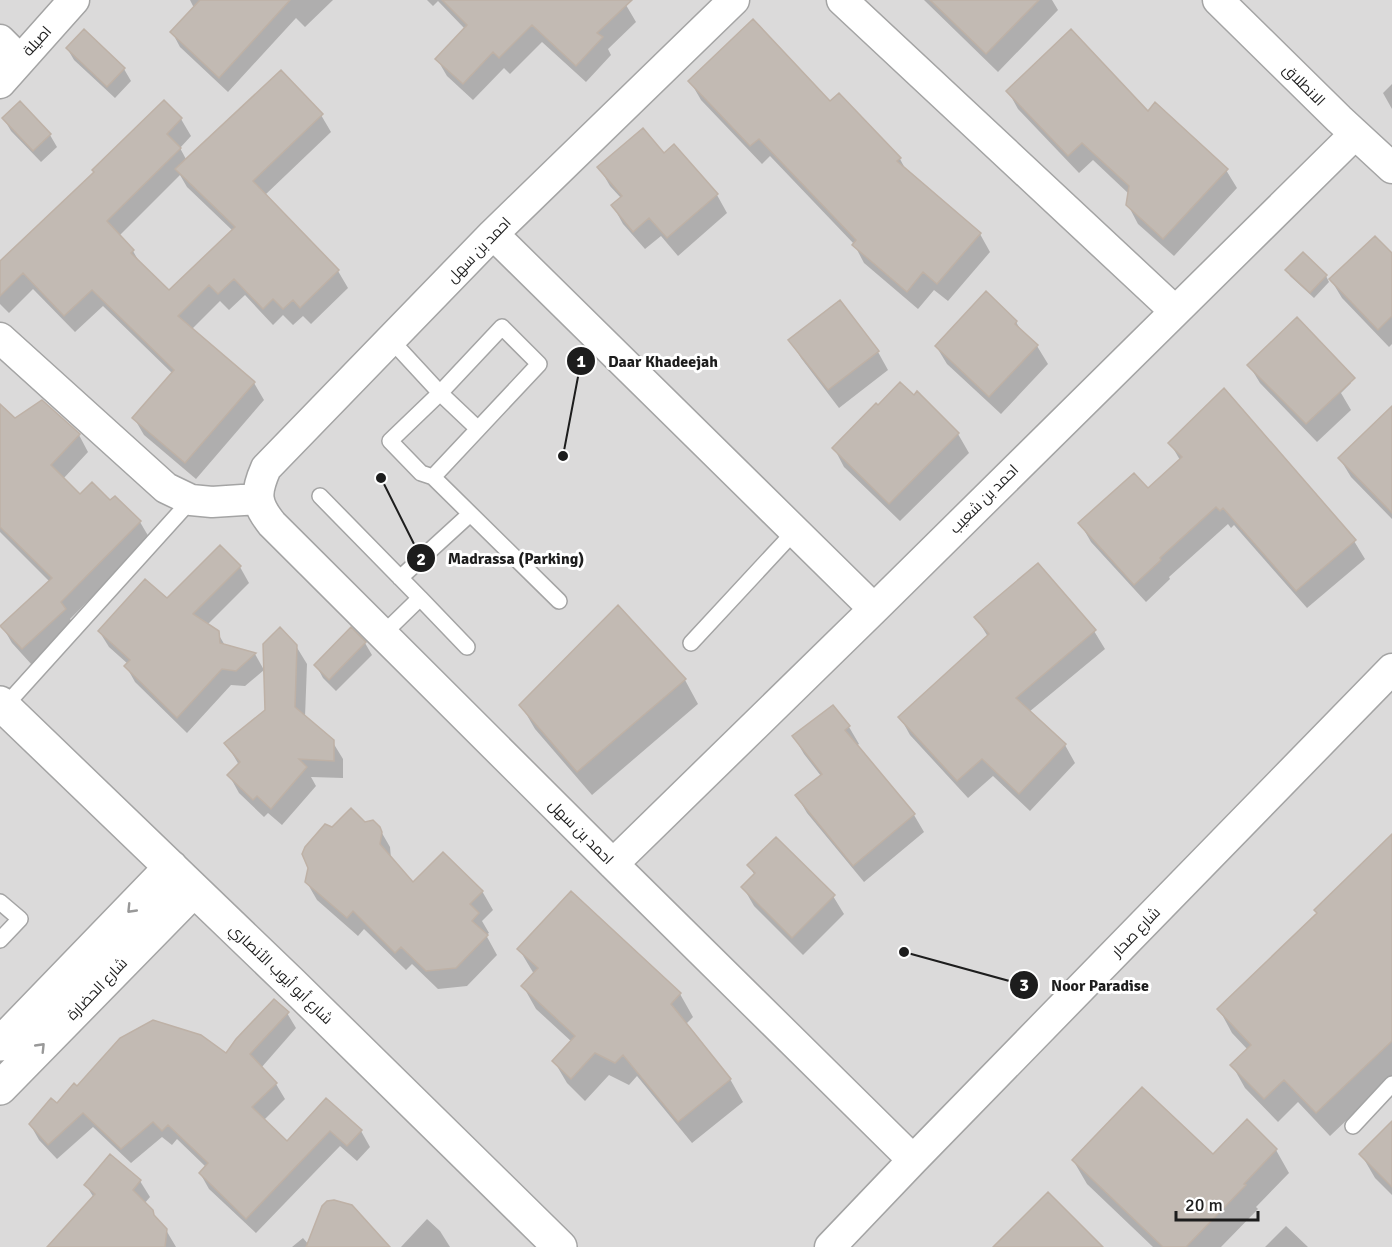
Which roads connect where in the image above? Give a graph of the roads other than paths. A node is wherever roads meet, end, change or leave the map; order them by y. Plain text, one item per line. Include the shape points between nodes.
1 (74, 0) edge
2 (842, 0) edge
3 (1218, 0) edge
4 (727, 7) edge
5 (10, 50) edge
6 (0, 83) edge
7 (1355, 134) junction
8 (1392, 168) edge
9 (493, 234) junction
10 (1175, 311) junction
11 (0, 338) edge
12 (391, 340) junction
13 (440, 393) junction
14 (478, 429) junction
15 (433, 477) junction
16 (320, 496) dead end
17 (258, 499) junction
18 (191, 500) junction
19 (470, 514) junction
20 (795, 531) junction
21 (400, 579) junction
22 (420, 598) junction
23 (559, 601) dead end
24 (874, 609) junction
25 (383, 634) junction
26 (691, 643) dead end
27 (467, 647) dead end
28 (1392, 669) edge
29 (2, 705) edge
30 (613, 864) junction
31 (171, 867) junction
32 (195, 890) junction
33 (0, 902) edge
34 (0, 940) edge
35 (0, 1044) edge
36 (1392, 1084) edge
37 (0, 1088) edge
38 (1353, 1126) dead end
39 (913, 1160) junction
40 (560, 1247) edge
41 (830, 1247) edge

1 - 5 street, اصيلة
2 - 10 street
3 - 7 street, الانطلاق
4 - 9 street, احمد بن سهل
5 - 6 street, اصيلة
7 - 8 street, الانطلاق
7 - 10 street, احمد بن شعيب
9 - 12 street, احمد بن سهل
9 - 20 street
10 - 24 street, احمد بن شعيب
11 - 18 street via 165,488
12 - 13 lane
12 - 17 street, احمد بن سهل via 266,468
13 - 14 lane
13 - 14 lane via 502,327 539,363
13 - 15 lane via 390,441 421,473
14 - 15 lane
15 - 19 lane
16 - 21 lane
17 - 18 street
17 - 25 street, احمد بن سهل via 272,524
18 - 29 lane
19 - 21 lane
19 - 23 lane
20 - 24 street
20 - 26 lane
21 - 22 lane
22 - 25 lane
22 - 27 lane
24 - 30 street, احمد بن شعيب
25 - 30 street, احمد بن سهل
28 - 39 street, شارع صحار
29 - 31 street, شارع أبو أيوب الأنصاري
30 - 39 street, احمد بن سهل
31 - 32 street, شارع أبو أيوب الأنصاري
31 -> 35 street
37 -> 32 street, شارع الحضارة
32 - 40 street, شارع أبو أيوب الأنصاري
33 - 34 lane via 20,919
36 - 38 lane
39 - 41 street, شارع صحار

